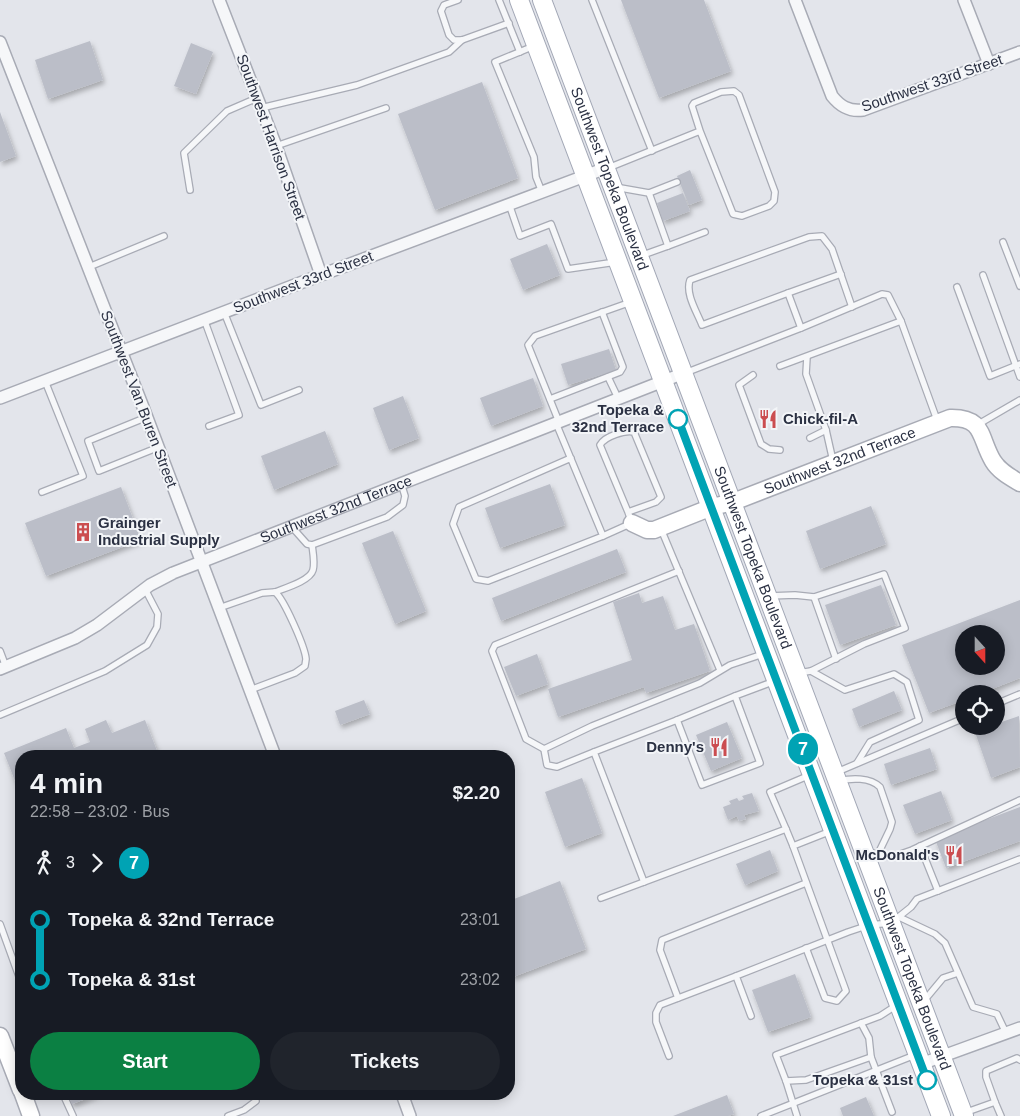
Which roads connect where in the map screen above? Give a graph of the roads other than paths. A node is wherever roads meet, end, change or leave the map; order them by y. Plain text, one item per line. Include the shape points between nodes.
1 (219, 0) edge
2 (458, 0) edge
3 (499, 0) edge
4 (519, 0) edge
5 (542, 0) edge
6 (592, 0) edge
7 (795, 0) edge
8 (964, 0) edge
9 (509, 23) junction
10 (462, 40) junction
11 (0, 42) edge
12 (528, 49) junction
13 (1020, 52) edge
14 (989, 64) junction
15 (259, 103) junction
16 (386, 108) dead end
17 (700, 131) junction
18 (276, 146) junction
19 (652, 150) junction
20 (606, 168) junction
21 (586, 176) junction
22 (677, 182) dead end
23 (613, 186) junction
24 (190, 190) dead end
25 (542, 192) junction
26 (649, 193) junction
27 (509, 204) junction
28 (705, 232) dead end
29 (164, 236) dead end
30 (1003, 242) dead end
31 (668, 246) junction
32 (639, 256) junction
33 (618, 262) junction
34 (89, 267) junction
35 (321, 274) junction
36 (841, 274) junction
37 (983, 276) dead end
38 (956, 286) dead end
39 (1020, 286) edge
40 (788, 293) junction
41 (633, 301) junction
42 (852, 307) junction
43 (224, 312) junction
44 (602, 312) junction
45 (204, 319) junction
46 (901, 321) junction
47 (800, 328) junction
48 (122, 351) junction
49 (808, 357) junction
50 (1018, 365) edge
51 (780, 366) dead end
52 (684, 373) junction
53 (753, 375) dead end
54 (1020, 376) edge
55 (608, 377) junction
56 (45, 380) junction
57 (663, 381) junction
58 (298, 390) dead end
59 (0, 398) edge
60 (618, 398) junction
61 (550, 399) junction
62 (1020, 400) edge
63 (147, 417) junction
64 (558, 422) junction
65 (938, 422) junction
66 (209, 426) dead end
67 (976, 426) junction
68 (826, 430) junction
69 (810, 438) dead end
70 (159, 447) junction
71 (780, 450) dead end
72 (571, 458) junction
73 (834, 463) junction
74 (401, 483) junction
75 (1020, 483) edge
76 (42, 492) dead end
77 (733, 502) junction
78 (712, 507) junction
79 (630, 518) junction
80 (291, 526) junction
81 (660, 527) junction
82 (603, 536) junction
83 (312, 546) junction
84 (202, 562) junction
85 (679, 571) junction
86 (145, 589) junction
87 (275, 592) junction
88 (768, 596) junction
89 (814, 597) junction
90 (219, 608) junction
91 (0, 651) edge
92 (767, 653) junction
93 (836, 659) junction
94 (3, 668) edge
95 (720, 670) junction
96 (804, 672) junction
97 (777, 680) junction
98 (250, 690) junction
99 (1020, 694) edge
100 (735, 696) junction
101 (1005, 700) edge
102 (0, 715) edge
103 (677, 720) junction
104 (955, 722) edge
105 (544, 749) junction
106 (273, 750) edge
107 (594, 752) junction
108 (857, 763) junction
109 (813, 777) junction
110 (837, 777) junction
111 (1020, 800) edge
112 (786, 829) junction
113 (833, 830) junction
114 (793, 846) junction
115 (920, 846) junction
116 (871, 853) junction
117 (1020, 859) edge
118 (644, 882) junction
119 (806, 883) junction
120 (938, 891) junction
121 (601, 898) dead end
122 (895, 920) junction
123 (0, 924) edge
124 (869, 925) junction
125 (827, 940) junction
126 (806, 948) junction
127 (15, 965) edge
128 (958, 973) junction
129 (736, 976) junction
130 (678, 998) junction
131 (922, 1003) junction
132 (898, 1004) junction
133 (751, 1016) dead end
134 (861, 1023) junction
135 (1020, 1028) edge
136 (1006, 1033) junction
137 (0, 1036) edge
138 (669, 1056) dead end
139 (871, 1057) junction
140 (942, 1058) junction
141 (919, 1059) junction
142 (1020, 1060) edge
143 (876, 1070) junction
144 (15, 1075) edge
145 (786, 1081) junction
146 (25, 1100) edge
147 (66, 1100) edge
148 (256, 1100) edge
149 (404, 1100) edge
150 (995, 1102) junction
151 (792, 1104) junction
152 (892, 1112) dead end
153 (964, 1115) edge
154 (31, 1116) edge
155 (73, 1116) edge
156 (228, 1116) edge
157 (410, 1116) edge
158 (761, 1116) edge
159 (797, 1116) edge
160 (941, 1116) edge
161 (1001, 1116) edge

1 - 15 street, Southwest Harrison Street
2 - 10 lane via 444,5 441,11 449,35 454,40
3 - 9 lane
4 - 12 main road, Southwest Topeka Boulevard
5 - 20 main road, Southwest Topeka Boulevard
6 - 19 lane
7 - 14 street, Southwest 33rd Street via 832,96 851,110 863,110
8 - 14 street
9 - 10 lane
9 - 12 lane
10 - 15 lane via 449,52 357,85
11 - 34 street, Southwest Van Buren Street
12 - 21 main road, Southwest Topeka Boulevard
12 - 25 lane via 496,62 534,157 536,177
13 - 14 street, Southwest 33rd Street
15 - 18 street, Southwest Harrison Street
15 - 24 lane via 227,111 184,153
16 - 18 lane
17 - 17 lane via 733,214 742,216 769,206 776,192 739,95 734,91 722,92 694,102 692,106
17 - 19 lane
18 - 35 street, Southwest Harrison Street
19 - 20 lane
20 - 21 street, Southwest 33rd Street
20 - 23 main road, Southwest Topeka Boulevard
21 - 25 street, Southwest 33rd Street
21 - 33 main road, Southwest Topeka Boulevard
22 - 26 lane
23 - 26 lane
23 - 32 main road, Southwest Topeka Boulevard
25 - 27 street, Southwest 33rd Street
26 - 31 lane
27 - 33 lane via 520,236 551,224 568,269
27 - 35 street, Southwest 33rd Street
28 - 31 lane
29 - 34 lane
30 - 39 lane
31 - 32 lane
32 - 52 main road, Southwest Topeka Boulevard
33 - 41 main road, Southwest Topeka Boulevard
34 - 48 street, Southwest Van Buren Street
35 - 43 street, Southwest 33rd Street
36 - 40 lane
36 - 40 lane via 832,249 822,236 809,237 702,275 690,280 688,285 702,325
36 - 42 lane
37 - 50 lane
38 - 50 lane via 990,376
40 - 47 lane
41 - 44 lane
41 - 57 main road, Southwest Topeka Boulevard
42 - 46 lane via 882,294 888,295
42 - 47 lane
43 - 45 street, Southwest 33rd Street
43 - 58 lane via 261,405
44 - 55 lane via 623,367
44 - 61 lane via 535,336 528,345
45 - 48 street, Southwest 33rd Street
45 - 66 lane via 238,415
46 - 49 lane
46 - 65 lane
47 - 52 lane
48 - 56 street, Southwest 33rd Street
48 - 63 street, Southwest Van Buren Street
49 - 51 lane
49 - 68 lane via 806,374
50 - 54 lane
52 - 57 street, Southwest 32nd Terrace
52 - 77 main road, Southwest Topeka Boulevard
53 - 71 lane via 738,385 761,444
55 - 60 lane
55 - 61 lane
56 - 59 street, Southwest 33rd Street
56 - 76 lane via 83,476
57 - 60 street, Southwest 32nd Terrace
57 - 78 main road, Southwest Topeka Boulevard
60 - 64 street, Southwest 32nd Terrace
61 - 64 lane
62 - 67 lane
63 - 70 street, Southwest Van Buren Street
63 - 70 lane via 88,441 99,470
64 - 72 lane
64 - 74 street, Southwest 32nd Terrace
65 - 67 street, Southwest 32nd Terrace via 960,418
65 - 73 street, Southwest 32nd Terrace
67 - 75 street via 998,468
68 - 69 lane
68 - 73 lane
70 - 84 street, Southwest Van Buren Street
72 - 82 lane
72 - 82 lane via 459,506 453,524 476,579 488,581
73 - 77 street, Southwest 32nd Terrace
74 - 80 street, Southwest 32nd Terrace
74 - 83 lane via 405,496 398,510
77 - 78 street, Southwest 32nd Terrace
77 - 88 main road, Southwest Topeka Boulevard
78 - 81 street, Southwest 32nd Terrace
78 - 92 main road, Southwest Topeka Boulevard
79 - 79 lane via 661,497 634,432 628,430 603,440 600,445
79 - 81 street, Southwest 32nd Terrace via 647,530
79 - 82 lane
80 - 83 lane
80 - 84 street, Southwest 32nd Terrace
81 - 85 lane
83 - 87 lane via 313,572 308,578
84 - 86 street, Southwest 32nd Terrace
84 - 90 street, Southwest Van Buren Street
85 - 95 lane
85 - 105 lane via 495,644 492,651 526,739
86 - 94 street, Southwest 32nd Terrace via 75,638
86 - 102 lane via 158,614 157,628 147,645 105,672
87 - 90 lane via 262,592
87 - 98 lane via 284,602 298,635 306,659 305,666
88 - 89 lane
88 - 96 main road, Southwest Topeka Boulevard
89 - 93 lane
89 - 93 lane via 884,574 905,628
90 - 98 street, Southwest Van Buren Street
91 - 94 lane
92 - 95 lane
92 - 97 main road, Southwest Topeka Boulevard
93 - 96 lane
95 - 105 lane via 700,683
96 - 97 main road
96 - 108 lane via 846,690 894,674 907,682 919,720 870,742
96 - 110 main road, Southwest Topeka Boulevard
97 - 100 lane
97 - 109 main road, Southwest Topeka Boulevard
98 - 106 street, Southwest Van Buren Street
99 - 101 lane
100 - 103 lane
100 - 103 lane via 760,763 702,785
103 - 107 lane
104 - 108 lane
105 - 107 lane via 547,765 557,767
107 - 118 lane
108 - 110 lane
109 - 110 main road
109 - 112 lane via 770,792
109 - 113 main road, Southwest Topeka Boulevard
110 - 116 main road, Southwest Topeka Boulevard
110 - 116 lane via 876,783 880,787 892,822
111 - 115 lane
112 - 114 lane
112 - 118 lane
113 - 114 lane
113 - 124 main road, Southwest Topeka Boulevard
114 - 119 lane
115 - 116 lane via 892,857
115 - 120 lane
116 - 122 main road, Southwest Topeka Boulevard
117 - 120 lane
118 - 121 lane
119 - 125 lane
119 - 130 lane via 662,940 660,950
120 - 122 lane via 917,899
122 - 124 lane
122 - 128 lane via 935,934 945,943
122 - 131 main road, Southwest Topeka Boulevard
123 - 127 lane
124 - 125 lane
124 - 132 main road, Southwest Topeka Boulevard
125 - 126 lane
125 - 126 lane via 846,991 837,1000 826,998
126 - 129 lane
128 - 131 lane via 943,978
128 - 136 lane via 972,1007 997,1014
129 - 130 lane
129 - 133 lane
130 - 138 lane via 660,1005 656,1013 656,1022
131 - 140 main road, Southwest Topeka Boulevard
132 - 134 lane
132 - 141 main road, Southwest Topeka Boulevard
134 - 139 lane via 869,1038
134 - 145 lane via 776,1055
135 - 136 street
136 - 140 street
137 - 144 street
139 - 143 lane
139 - 145 lane via 806,1080
140 - 141 street
140 - 153 main road, Southwest Topeka Boulevard
141 - 143 lane
141 - 160 main road, Southwest Topeka Boulevard
142 - 150 lane via 1017,1058 986,1071
143 - 151 lane
143 - 152 lane
145 - 151 lane
146 - 154 street
147 - 155 lane
148 - 156 lane via 244,1110
149 - 157 street
150 - 153 lane
150 - 161 lane
151 - 158 lane
151 - 159 lane

